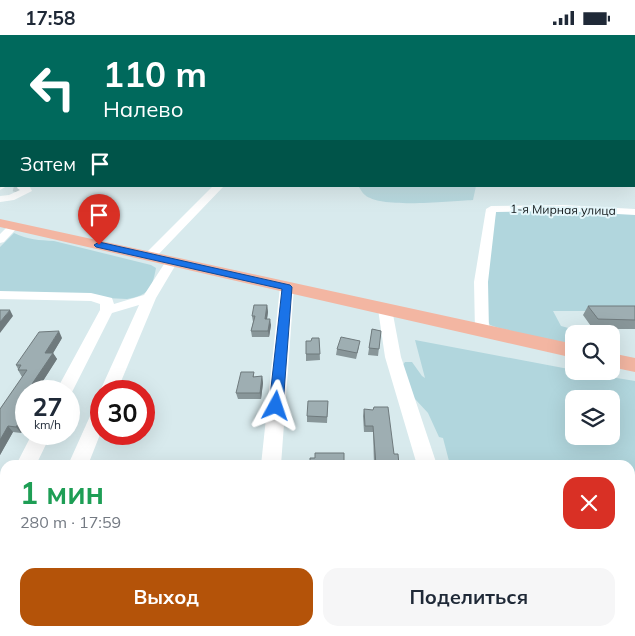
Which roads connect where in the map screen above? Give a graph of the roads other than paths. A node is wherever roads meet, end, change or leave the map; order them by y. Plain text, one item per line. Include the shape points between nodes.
1 (16, 187) edge
2 (218, 187) edge
3 (0, 199) edge
4 (635, 212) edge
5 (7, 224) edge
6 (0, 240) edge
7 (150, 256) junction
8 (172, 261) junction
9 (287, 287) junction
10 (0, 295) edge
11 (150, 298) junction
12 (385, 309) junction
13 (107, 310) junction
14 (482, 331) junction
15 (565, 349) edge
16 (620, 362) edge
17 (635, 365) edge
18 (70, 380) edge
19 (115, 380) edge
20 (90, 437) edge
21 (36, 445) edge
22 (29, 460) edge
23 (80, 460) edge
24 (271, 460) edge
25 (425, 460) edge

1 - 3 street via 27,191
2 - 7 street
4 - 14 street, 1-я Мирная улица via 564,208 491,209 481,283
5 - 6 street
5 - 7 main road
7 - 8 main road
8 - 9 main road
8 - 11 street
9 - 12 main road
9 - 24 street
10 - 13 street via 90,297 107,301
11 - 13 street
11 - 19 street
12 - 14 main road
12 - 25 street via 393,357
13 - 18 street
14 - 15 main road
16 - 17 main road
20 - 23 street
21 - 22 street

